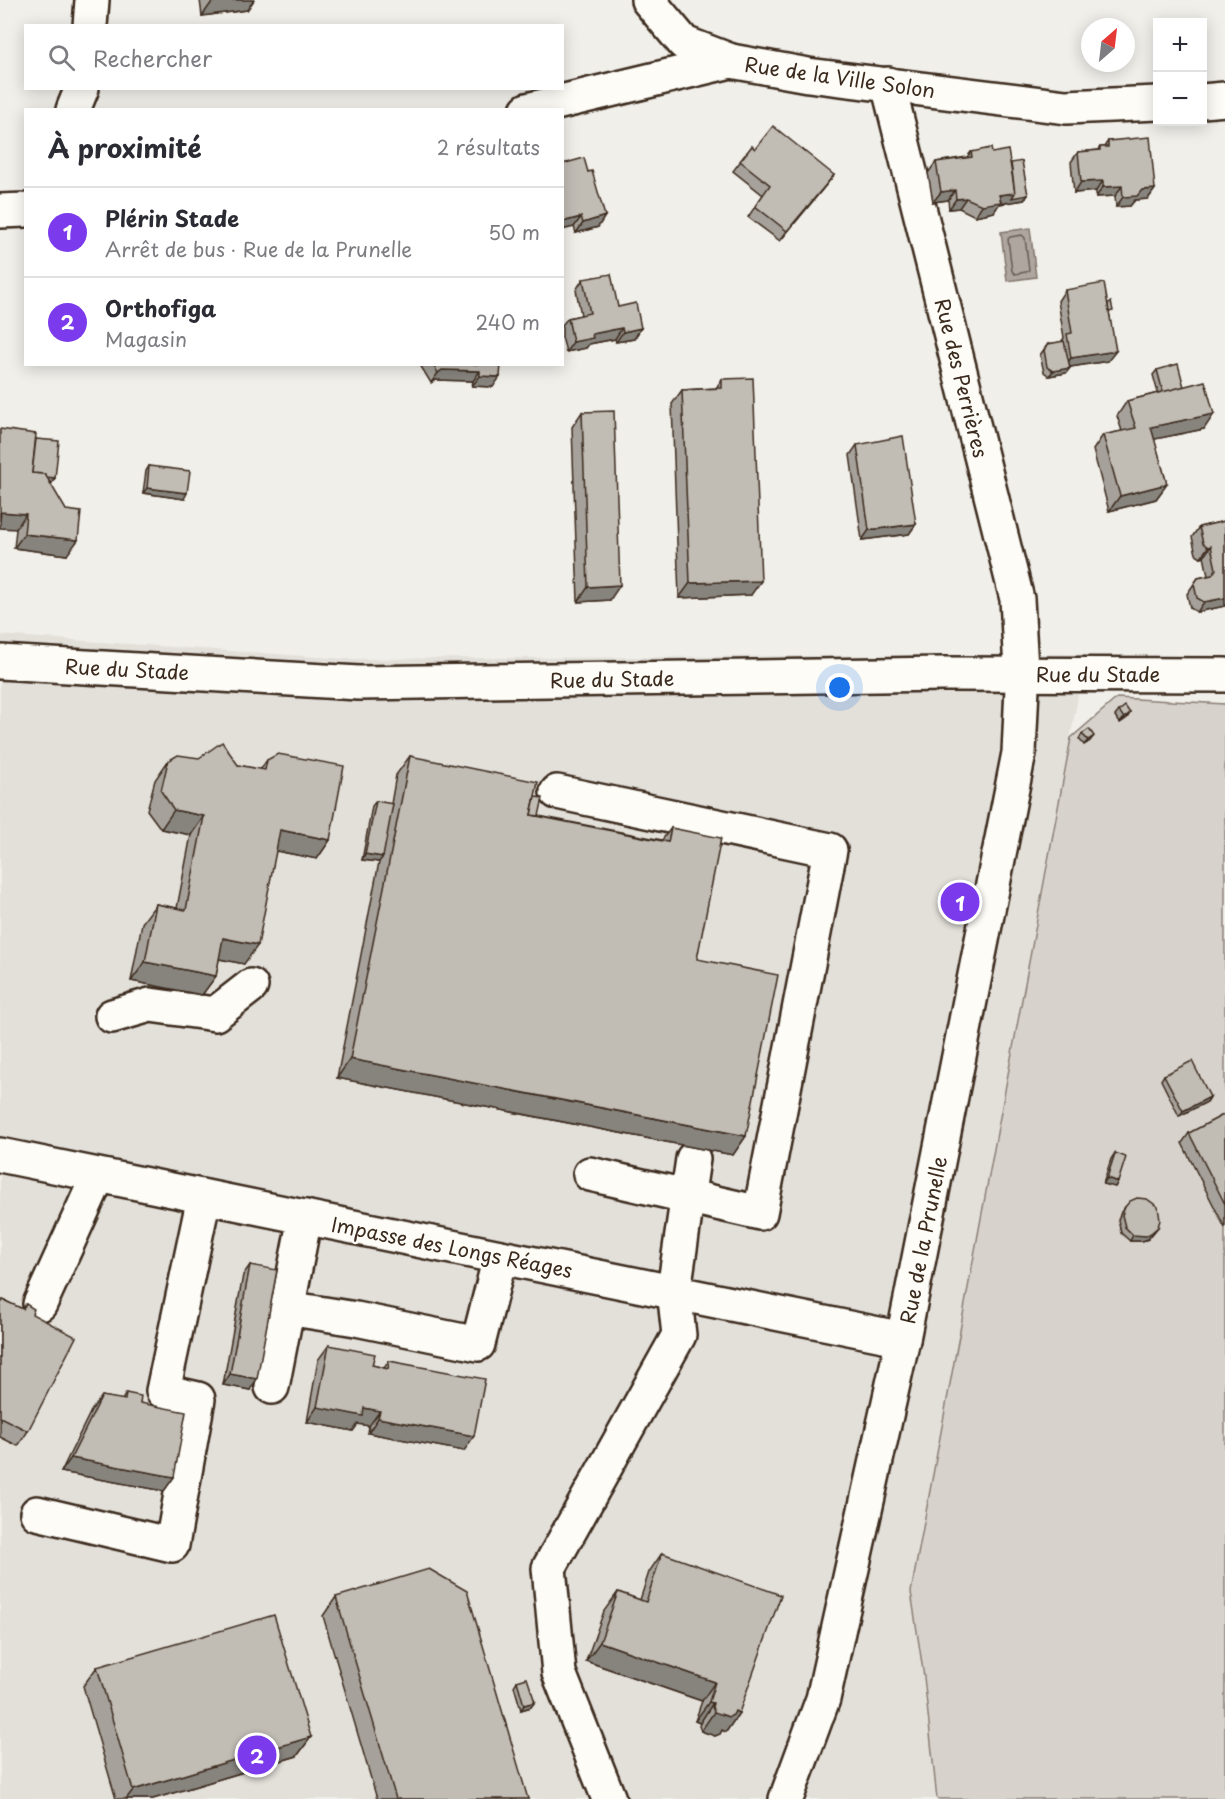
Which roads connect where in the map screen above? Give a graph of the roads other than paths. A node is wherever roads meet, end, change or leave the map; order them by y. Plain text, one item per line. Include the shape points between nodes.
1 (92, 0) edge
2 (648, 0) edge
3 (90, 24) edge
4 (731, 61) junction
5 (888, 84) junction
6 (81, 90) edge
7 (1225, 99) edge
8 (1207, 100) edge
9 (1153, 103) edge
10 (74, 108) edge
11 (535, 108) edge
12 (24, 210) edge
13 (0, 211) edge
14 (0, 662) edge
15 (1021, 674) junction
16 (1225, 675) edge
17 (556, 792) dead end
18 (250, 986) dead end
19 (112, 1016) dead end
20 (0, 1155) edge
21 (693, 1159) dead end
22 (590, 1174) dead end
23 (98, 1176) junction
24 (204, 1197) junction
25 (688, 1197) junction
26 (305, 1218) junction
27 (500, 1257) junction
28 (674, 1290) junction
29 (40, 1304) dead end
30 (287, 1308) junction
31 (903, 1339) junction
32 (272, 1387) dead end
33 (37, 1513) dead end
34 (609, 1799) edge
35 (786, 1799) edge

1 - 3 street
2 - 4 street via 684,43
4 - 5 street, Rue de la Ville Solon
4 - 11 street, Rue de la Ville Solon
5 - 9 street, Rue de la Ville Solon via 1066,107
5 - 15 street, Rue des Perrières via 1017,599
6 - 10 street
7 - 8 street
12 - 13 street
14 - 15 street, Rue du Stade via 358,683
15 - 16 street, Rue du Stade
15 - 31 street, Rue de la Prunelle via 1018,768
17 - 25 street via 830,850 760,1213
18 - 19 street via 215,1014 150,1005
20 - 23 street, Impasse des Longs Réages
21 - 25 street
22 - 25 street
23 - 24 street, Impasse des Longs Réages
23 - 29 street
24 - 26 street, Impasse des Longs Réages
24 - 33 street via 163,1391 198,1399 172,1545
25 - 28 street
26 - 27 street, Impasse des Longs Réages
26 - 30 street
27 - 28 street, Impasse des Longs Réages
27 - 30 street via 478,1344
28 - 31 street, Impasse des Longs Réages
28 - 34 street via 679,1335 549,1568 559,1673
30 - 32 street
31 - 35 street, Rue de la Prunelle via 823,1699

